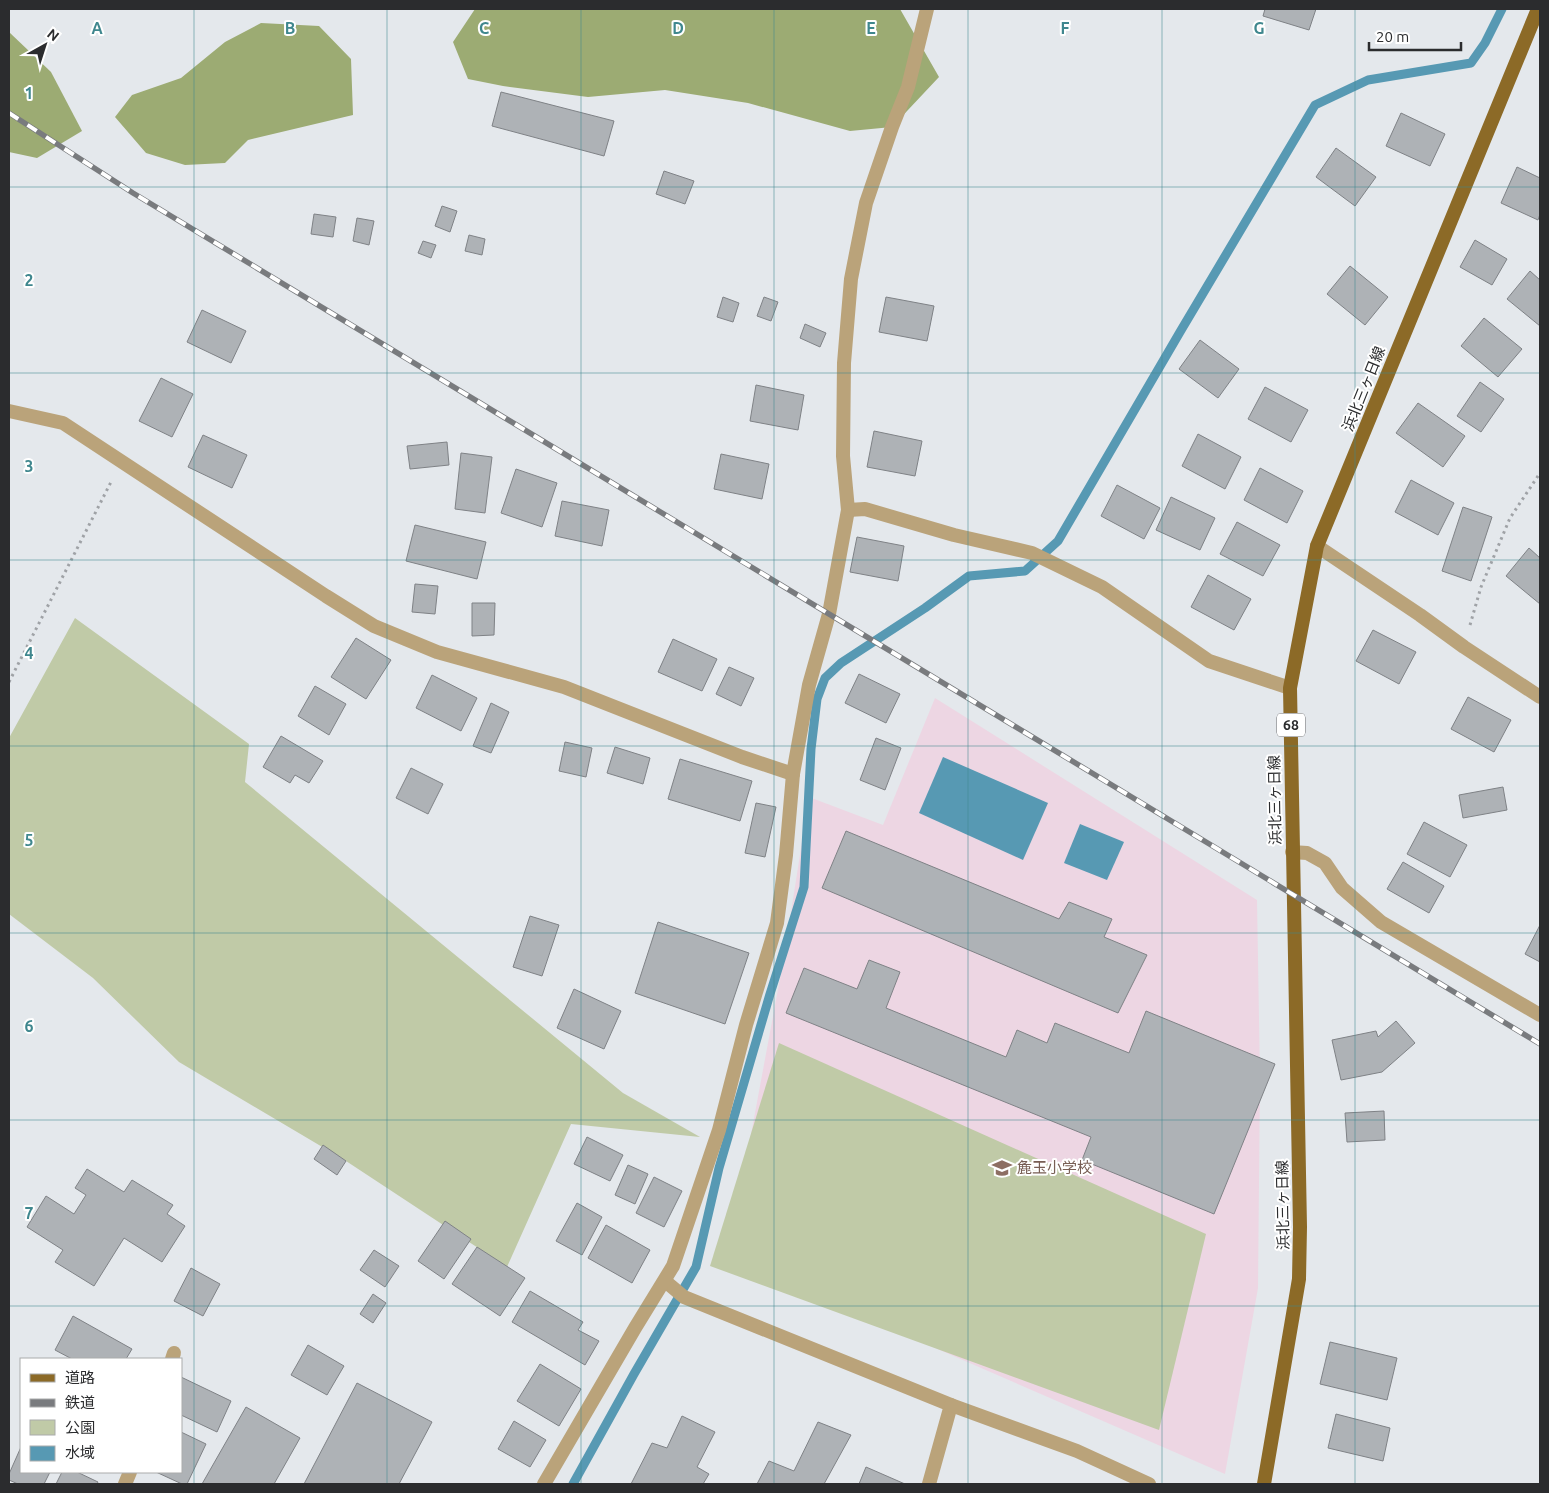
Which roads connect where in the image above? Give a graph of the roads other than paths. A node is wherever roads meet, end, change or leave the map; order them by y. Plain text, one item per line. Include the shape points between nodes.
1 (927, 9) edge
2 (1538, 9) edge
3 (9, 411) edge
4 (848, 510) junction
5 (1317, 546) junction
6 (1290, 688) junction
7 (1540, 697) edge
8 (793, 774) junction
9 (1292, 852) junction
10 (1540, 1015) edge
11 (668, 1283) junction
12 (951, 1404) junction
13 (544, 1484) edge
14 (929, 1484) edge
15 (1149, 1484) edge
16 (1264, 1484) edge

1 - 4 street via 908,87 866,203 850,279 844,363 843,456
2 - 5 main road, 浜北三ヶ日線 / 68
3 - 8 street via 63,423 374,626 437,652 564,688
4 - 6 street via 865,509 1032,553 1102,587 1209,661
4 - 8 street via 830,614 809,685
5 - 6 main road, 浜北三ヶ日線 / 68
5 - 7 street
6 - 9 main road, 浜北三ヶ日線 / 68
8 - 11 street via 777,923 719,1130
9 - 10 street via 1307,853 1325,863 1342,888 1381,922
9 - 16 main road, 浜北三ヶ日線 / 68 via 1299,1279
11 - 12 street via 684,1297
11 - 13 street via 630,1336
12 - 14 street
12 - 15 street via 1077,1451

